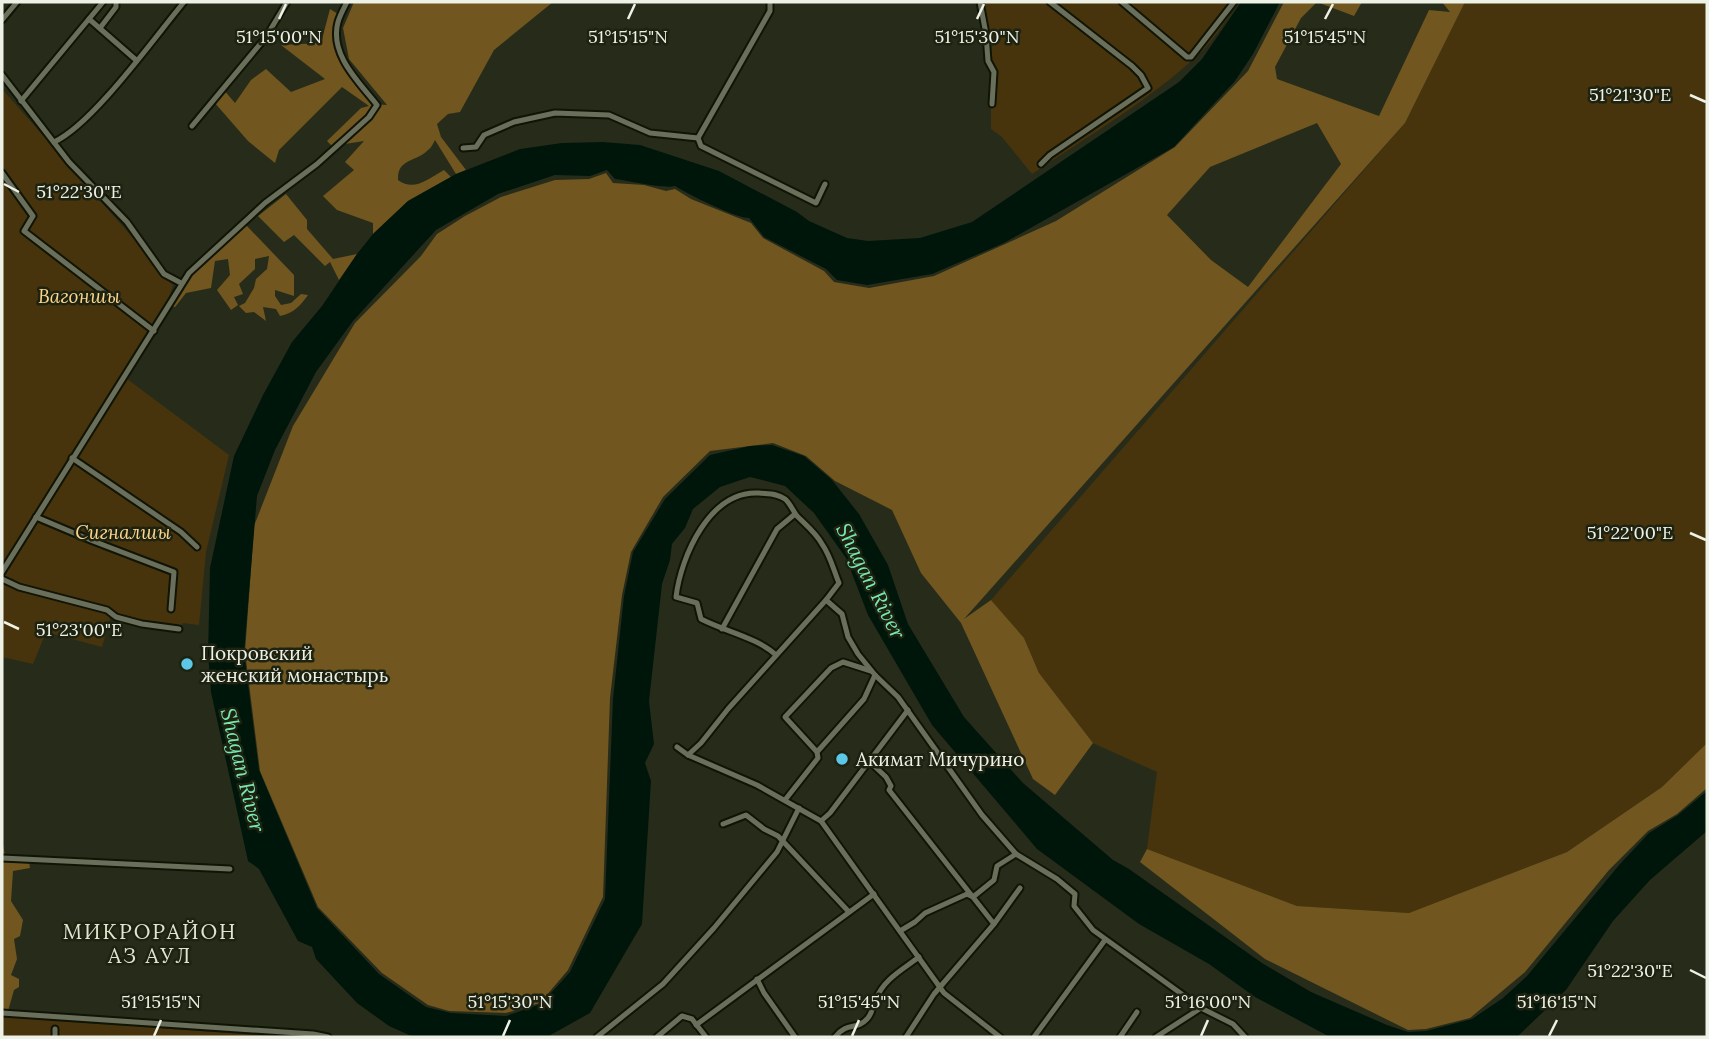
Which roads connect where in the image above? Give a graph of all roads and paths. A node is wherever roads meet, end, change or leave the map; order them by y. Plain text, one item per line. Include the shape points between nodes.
1 (17, 2) edge
2 (103, 2) edge
3 (116, 2) edge
4 (184, 2) edge
5 (287, 2) edge
6 (347, 2) edge
7 (770, 2) edge
8 (980, 2) edge
9 (1050, 2) edge
10 (1122, 2) edge
11 (1234, 2) edge
12 (89, 19) junction
13 (2, 20) edge
14 (100, 29) junction
15 (136, 60) junction
16 (2, 75) edge
17 (21, 101) junction
18 (992, 104) dead end
19 (192, 126) dead end
20 (698, 138) junction
21 (54, 142) junction
22 (463, 148) dead end
23 (1041, 164) dead end
24 (2, 173) edge
25 (825, 184) dead end
26 (181, 283) junction
27 (154, 331) junction
28 (72, 458) junction
29 (795, 513) junction
30 (36, 517) junction
31 (197, 547) dead end
32 (2, 572) edge
33 (2, 579) edge
34 (826, 600) junction
35 (171, 609) dead end
36 (179, 629) dead end
37 (722, 629) junction
38 (776, 655) junction
39 (873, 673) junction
40 (908, 710) junction
41 (677, 747) dead end
42 (817, 752) junction
43 (688, 755) junction
44 (869, 761) junction
45 (785, 800) junction
46 (799, 808) junction
47 (821, 821) junction
48 (723, 824) dead end
49 (782, 842) junction
50 (1016, 854) junction
51 (2, 858) edge
52 (230, 869) dead end
53 (1020, 888) dead end
54 (874, 894) junction
55 (973, 897) junction
56 (849, 912) junction
57 (994, 924) junction
58 (900, 931) junction
59 (1105, 940) junction
60 (919, 957) junction
61 (757, 979) junction
62 (940, 987) junction
63 (1201, 1008) junction
64 (1137, 1012) dead end
65 (2, 1013) edge
66 (696, 1024) junction
67 (55, 1029) dead end
68 (55, 1037) edge
69 (328, 1037) edge
70 (597, 1037) edge
71 (657, 1037) edge
72 (706, 1037) edge
73 (795, 1037) edge
74 (835, 1037) edge
75 (906, 1037) edge
76 (1000, 1037) edge
77 (1034, 1037) edge
78 (1120, 1037) edge
79 (1156, 1037) edge
80 (1245, 1037) edge

1 - 13 street
2 - 12 street
3 - 14 street
4 - 15 street
5 - 19 street via 265,37
6 - 26 street via 337,24 342,56 377,106
7 - 20 street
8 - 18 street via 988,61 994,72
9 - 23 street via 1132,66 1148,88
10 - 11 street via 1191,57
12 - 14 street
12 - 17 street
14 - 15 street
15 - 21 street via 73,131
16 - 17 street
17 - 21 street
20 - 22 street via 650,133 609,115 555,113 514,122 484,135 476,147
20 - 25 street via 701,146 816,203
21 - 26 street via 120,214 164,275
24 - 27 street via 33,216 24,231
26 - 27 street
27 - 28 street
28 - 30 street
28 - 31 street
29 - 34 street via 823,545 839,583
29 - 37 street via 777,530
29 - 37 street via 786,499 770,493 740,495 717,509 700,531 684,562 676,597 697,603 701,619
30 - 32 street
30 - 35 street via 174,572
33 - 36 street via 107,610 116,617
34 - 38 street
34 - 39 street via 842,614 848,637
37 - 38 street via 768,647
38 - 43 street
39 - 40 street
39 - 42 street via 864,699
39 - 42 street via 843,662 831,668 785,717
40 - 44 street
40 - 50 street via 982,815
41 - 43 street
42 - 45 street via 818,758
43 - 45 street
44 - 47 street
44 - 55 street via 886,777 889,790
45 - 46 street
46 - 47 street
46 - 49 street
47 - 54 street
48 - 49 street via 746,815
49 - 56 street
49 - 70 street via 663,984
50 - 55 street via 997,866 994,880
50 - 59 street via 1075,894 1079,914
51 - 52 street
53 - 57 street
54 - 56 street
54 - 58 street
55 - 57 street
55 - 58 street via 967,894 938,906
56 - 61 street
57 - 62 street
58 - 60 street
59 - 63 street
59 - 77 street
60 - 62 street
60 - 74 street via 887,980 865,1022 842,1028
61 - 66 street
61 - 73 street
62 - 75 street
62 - 76 street
63 - 79 street
63 - 80 street via 1233,1024
64 - 78 street
65 - 69 street
66 - 71 street via 682,1016
66 - 72 street
67 - 68 street

